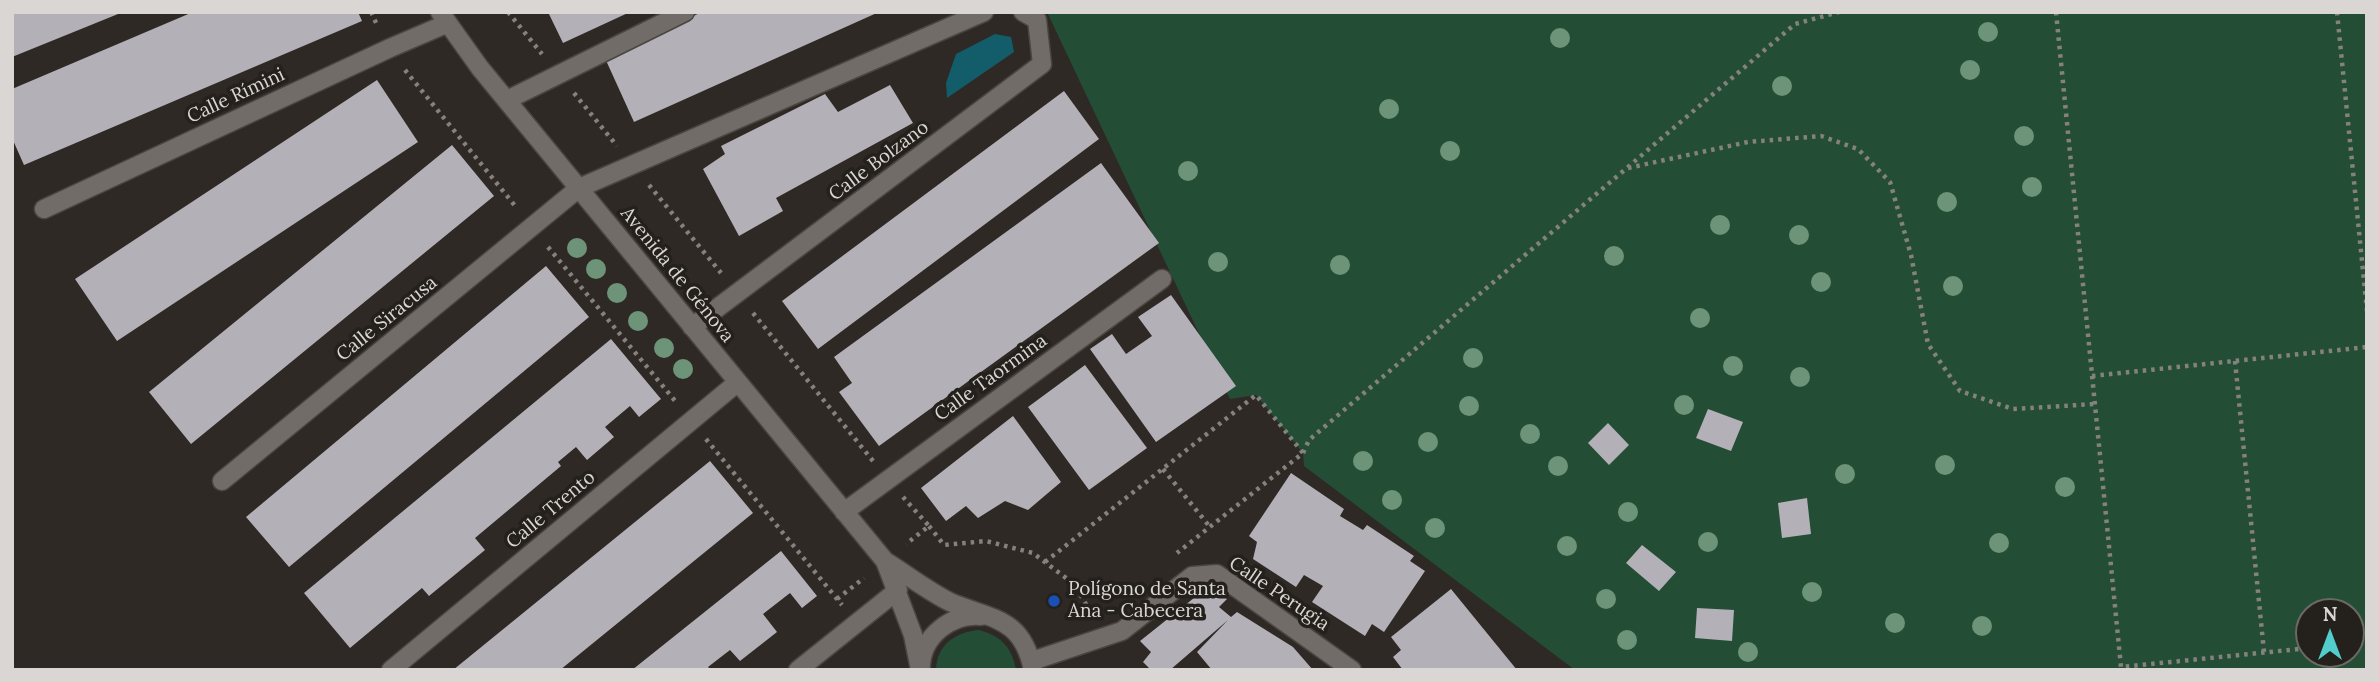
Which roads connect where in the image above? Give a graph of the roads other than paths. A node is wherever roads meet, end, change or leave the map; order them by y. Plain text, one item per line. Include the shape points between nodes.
1 (984, 12) edge
2 (1023, 12) edge
3 (672, 15) edge
4 (443, 18) edge
5 (507, 100) junction
6 (579, 188) junction
7 (44, 209) dead end
8 (1162, 279) dead end
9 (692, 327) junction
10 (738, 382) junction
11 (222, 481) dead end
12 (844, 512) junction
13 (885, 561) junction
14 (898, 590) junction
15 (995, 618) junction
16 (1032, 667) edge
17 (391, 670) edge
18 (798, 670) edge
19 (920, 670) edge
20 (1352, 670) edge

1 - 6 street
2 - 9 street, Calle Bolzano via 1037,20 1042,64
3 - 5 street
4 - 5 street, Avenida de Génova
4 - 7 street, Calle Rímini via 390,48
5 - 6 street, Avenida de Génova
6 - 9 street, Avenida de Génova
6 - 11 street, Calle Siracusa
8 - 12 street, Calle Taormina
9 - 10 street, Avenida de Génova
10 - 12 street, Avenida de Génova
10 - 17 street, Calle Trento
12 - 13 street, Avenida de Génova
13 - 14 street, Avenida de Génova
13 - 15 street, Avenida de Génova via 949,601
14 - 18 street
14 - 19 street, Avenida de Génova
15 - 16 street, Avenida de Génova via 1012,627 1025,642
15 - 19 street, Avenida de Génova via 976,615 941,627 929,641
16 - 20 street, Calle Perugia via 1122,631 1192,576 1217,574

